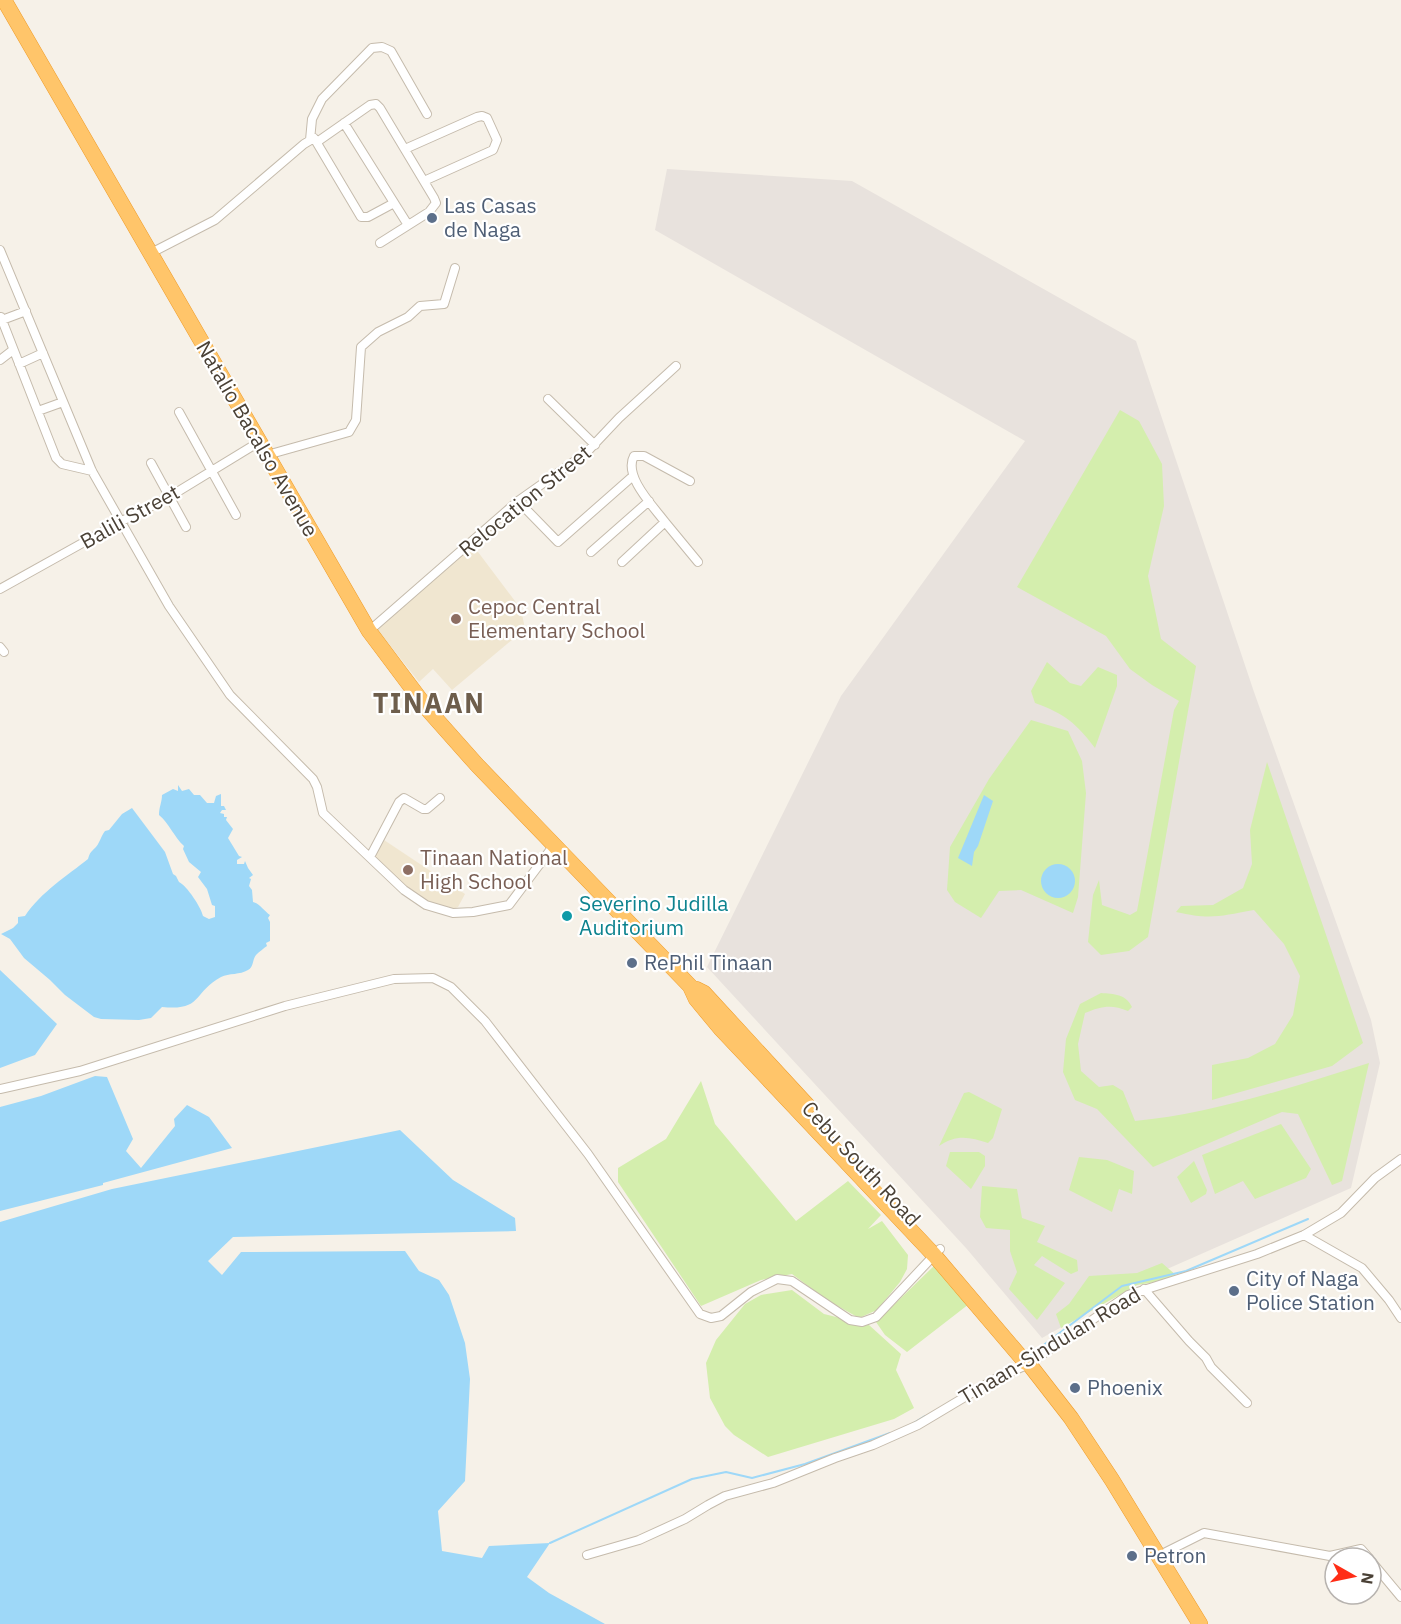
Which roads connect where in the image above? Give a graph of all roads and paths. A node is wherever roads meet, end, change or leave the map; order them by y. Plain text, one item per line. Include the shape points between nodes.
1 (4, 0) edge
2 (427, 114) dead end
3 (344, 123) junction
4 (314, 140) junction
5 (405, 149) junction
6 (424, 181) junction
7 (394, 202) junction
8 (408, 225) junction
9 (380, 243) dead end
10 (0, 250) edge
11 (151, 253) junction
12 (455, 268) dead end
13 (26, 311) junction
14 (1, 318) edge
15 (13, 350) junction
16 (43, 353) junction
17 (0, 360) edge
18 (19, 364) junction
19 (676, 366) dead end
20 (548, 399) dead end
21 (63, 402) junction
22 (38, 411) junction
23 (178, 412) dead end
24 (595, 445) junction
25 (263, 449) junction
26 (151, 463) dead end
27 (92, 471) junction
28 (211, 471) junction
29 (633, 476) junction
30 (690, 481) dead end
31 (169, 497) junction
32 (518, 501) junction
33 (649, 501) junction
34 (236, 515) dead end
35 (122, 521) junction
36 (665, 522) junction
37 (186, 527) dead end
38 (591, 552) dead end
39 (622, 562) dead end
40 (698, 562) dead end
41 (0, 589) edge
42 (369, 631) junction
43 (440, 798) dead end
44 (554, 845) junction
45 (370, 857) junction
46 (0, 1089) edge
47 (1401, 1159) edge
48 (1304, 1235) junction
49 (937, 1252) junction
50 (1144, 1289) junction
51 (1401, 1318) edge
52 (1025, 1358) junction
53 (1247, 1403) dead end
54 (587, 1555) dead end
55 (1323, 1555) edge
56 (1158, 1556) junction
57 (1383, 1575) edge
58 (1401, 1597) edge
59 (1198, 1624) edge

1 - 11 highway, Natalio Bacalso Avenue
2 - 4 street via 391,51 372,48 322,99 312,119
3 - 4 street
3 - 5 street via 376,104
3 - 7 street
4 - 7 street via 361,217 368,218
4 - 11 street via 215,220
5 - 6 street
5 - 6 street via 477,117 487,118 497,140 493,150
6 - 8 street via 436,203
7 - 8 street
8 - 9 street
10 - 13 street
11 - 25 highway, Natalio Bacalso Avenue
12 - 25 street, Balili Street via 444,304 420,306 361,347 356,420 349,432
13 - 14 street
13 - 16 street
14 - 15 street
15 - 17 street
15 - 18 street
16 - 18 street
16 - 21 street
18 - 22 street
19 - 24 street, Relocation Street
20 - 24 street
21 - 22 street
21 - 27 street
22 - 27 street via 62,464
23 - 28 street
24 - 32 street, Relocation Street
25 - 28 street, Balili Street
25 - 42 highway, Natalio Bacalso Avenue
26 - 31 street
27 - 35 street
28 - 31 street, Balili Street
28 - 34 street
29 - 30 street via 634,456 644,456
29 - 32 street via 558,542
29 - 33 street
31 - 35 street, Balili Street
31 - 37 street
32 - 42 street, Relocation Street
33 - 36 street
33 - 38 street
35 - 41 street, Balili Street
35 - 45 street via 170,606 230,695 313,779 323,813
36 - 39 street
36 - 40 street
42 - 44 highway, Natalio Bacalso Avenue via 429,711
43 - 45 street via 427,809 404,798 399,802
44 - 45 street via 509,904 473,912 453,913 426,905
44 - 49 highway, Cebu South Road via 690,986 704,993
46 - 49 street via 90,1068 285,1006 394,979 433,978 451,987 486,1021 588,1154 700,1314 720,1316 751,1292 777,1279 792,1281 850,1320 862,1322 876,1317
47 - 48 street, Tinaan-Sindulan Road via 1375,1178 1341,1213
48 - 50 street, Tinaan-Sindulan Road via 1193,1276
48 - 51 street via 1362,1268
49 - 52 highway, Cebu South Road via 982,1296
50 - 52 street, Tinaan-Sindulan Road
50 - 53 street
52 - 54 street, Tinaan-Sindulan Road via 918,1425 760,1488 725,1496 639,1540
52 - 56 highway, Cebu South Road via 1071,1418
55 - 56 street via 1204,1533
56 - 59 highway, Cebu South Road
57 - 58 street

